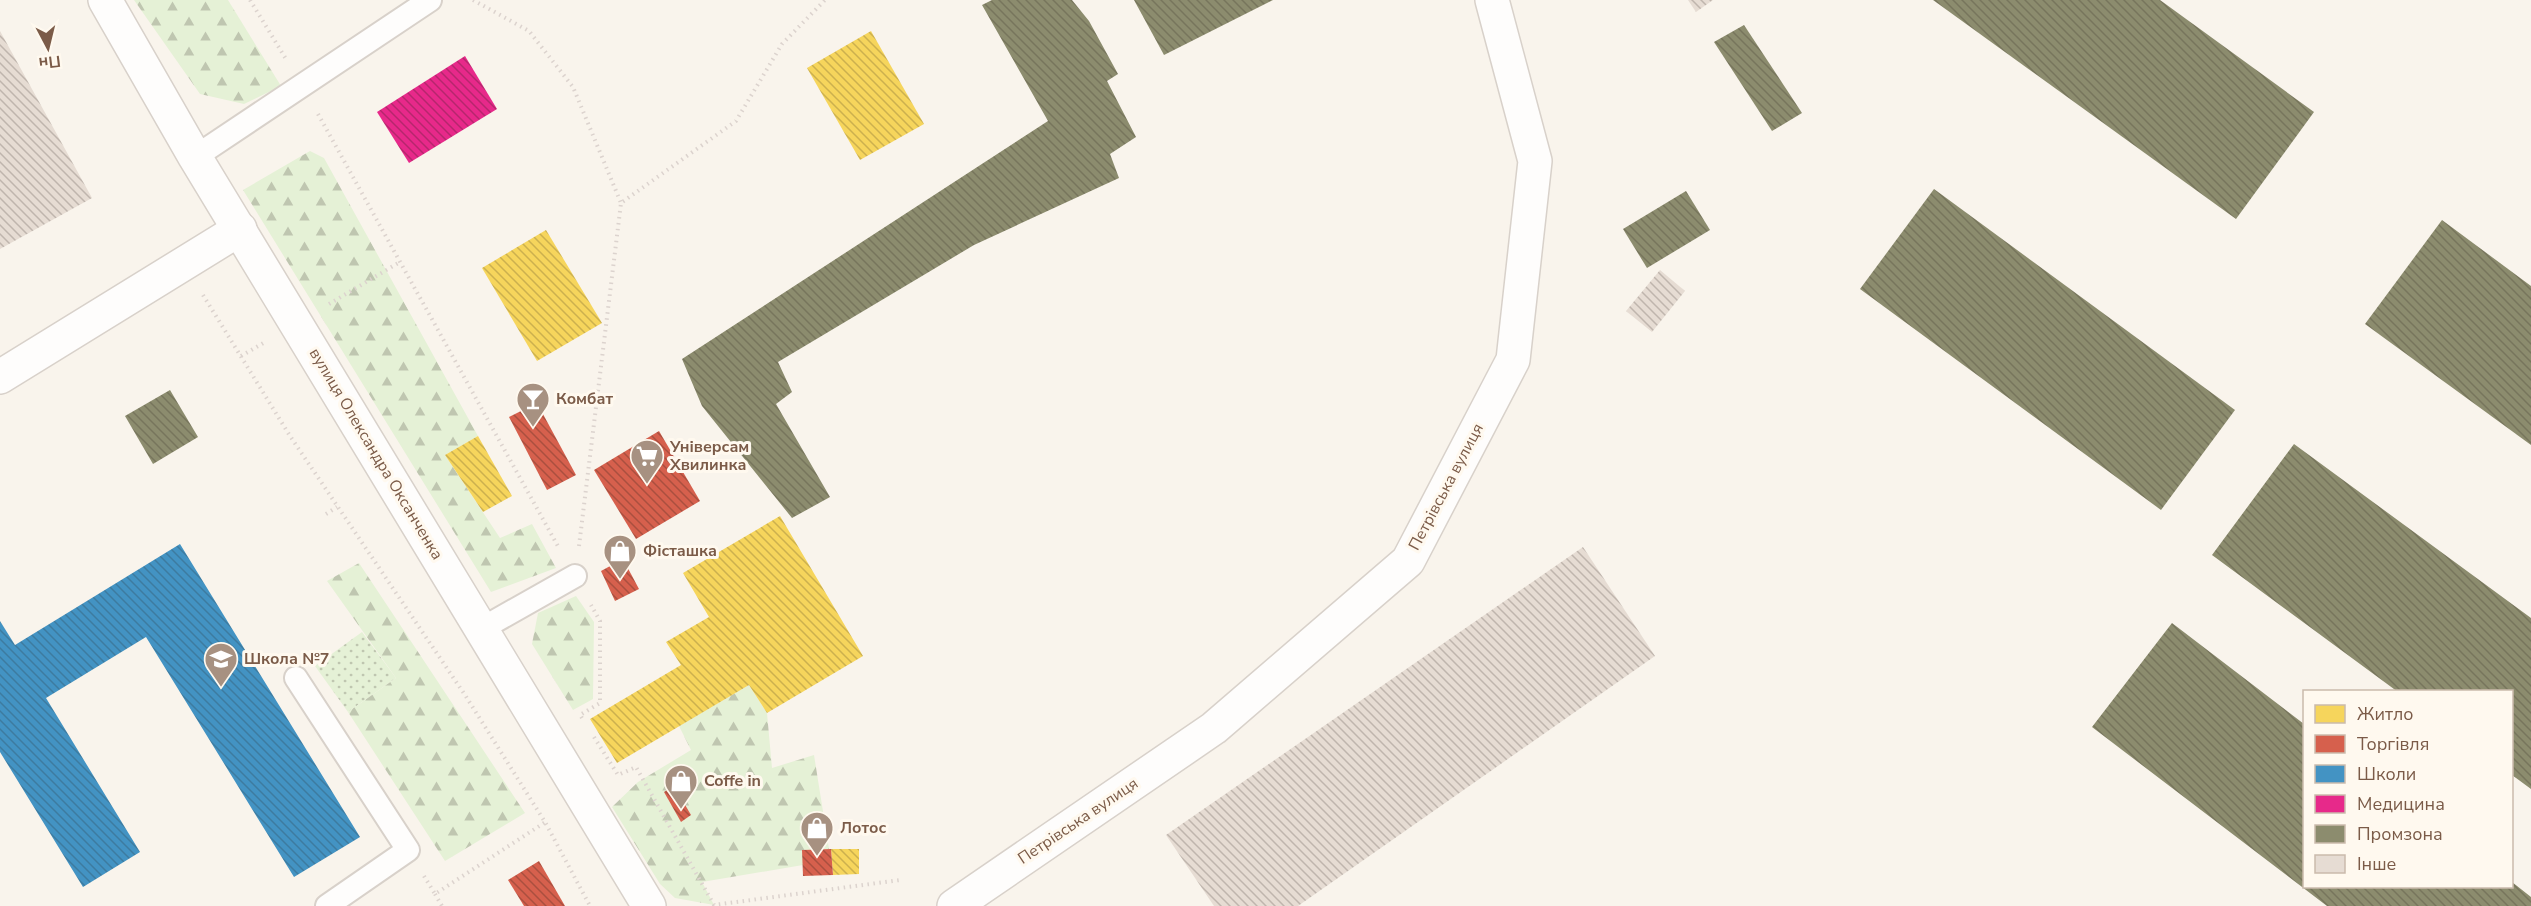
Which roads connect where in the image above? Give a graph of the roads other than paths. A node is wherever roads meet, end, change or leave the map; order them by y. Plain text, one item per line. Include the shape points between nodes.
1 (105, 0) edge
2 (430, 0) edge
3 (1492, 0) edge
4 (195, 157) junction
5 (240, 230) junction
6 (0, 377) edge
7 (575, 576) road end
8 (483, 628) junction
9 (296, 678) dead end
10 (327, 906) edge
11 (649, 906) edge
12 (954, 906) edge

1 - 4 street, вулиця Олександра Оксанченка
2 - 4 lane
3 - 12 street, Петрівська вулиця via 1535,161 1513,360 1408,561 1214,728
4 - 5 street, вулиця Олександра Оксанченка
5 - 6 street
5 - 8 street, вулиця Олександра Оксанченка
7 - 8 lane
8 - 11 street, вулиця Олександра Оксанченка
9 - 10 lane via 408,850

